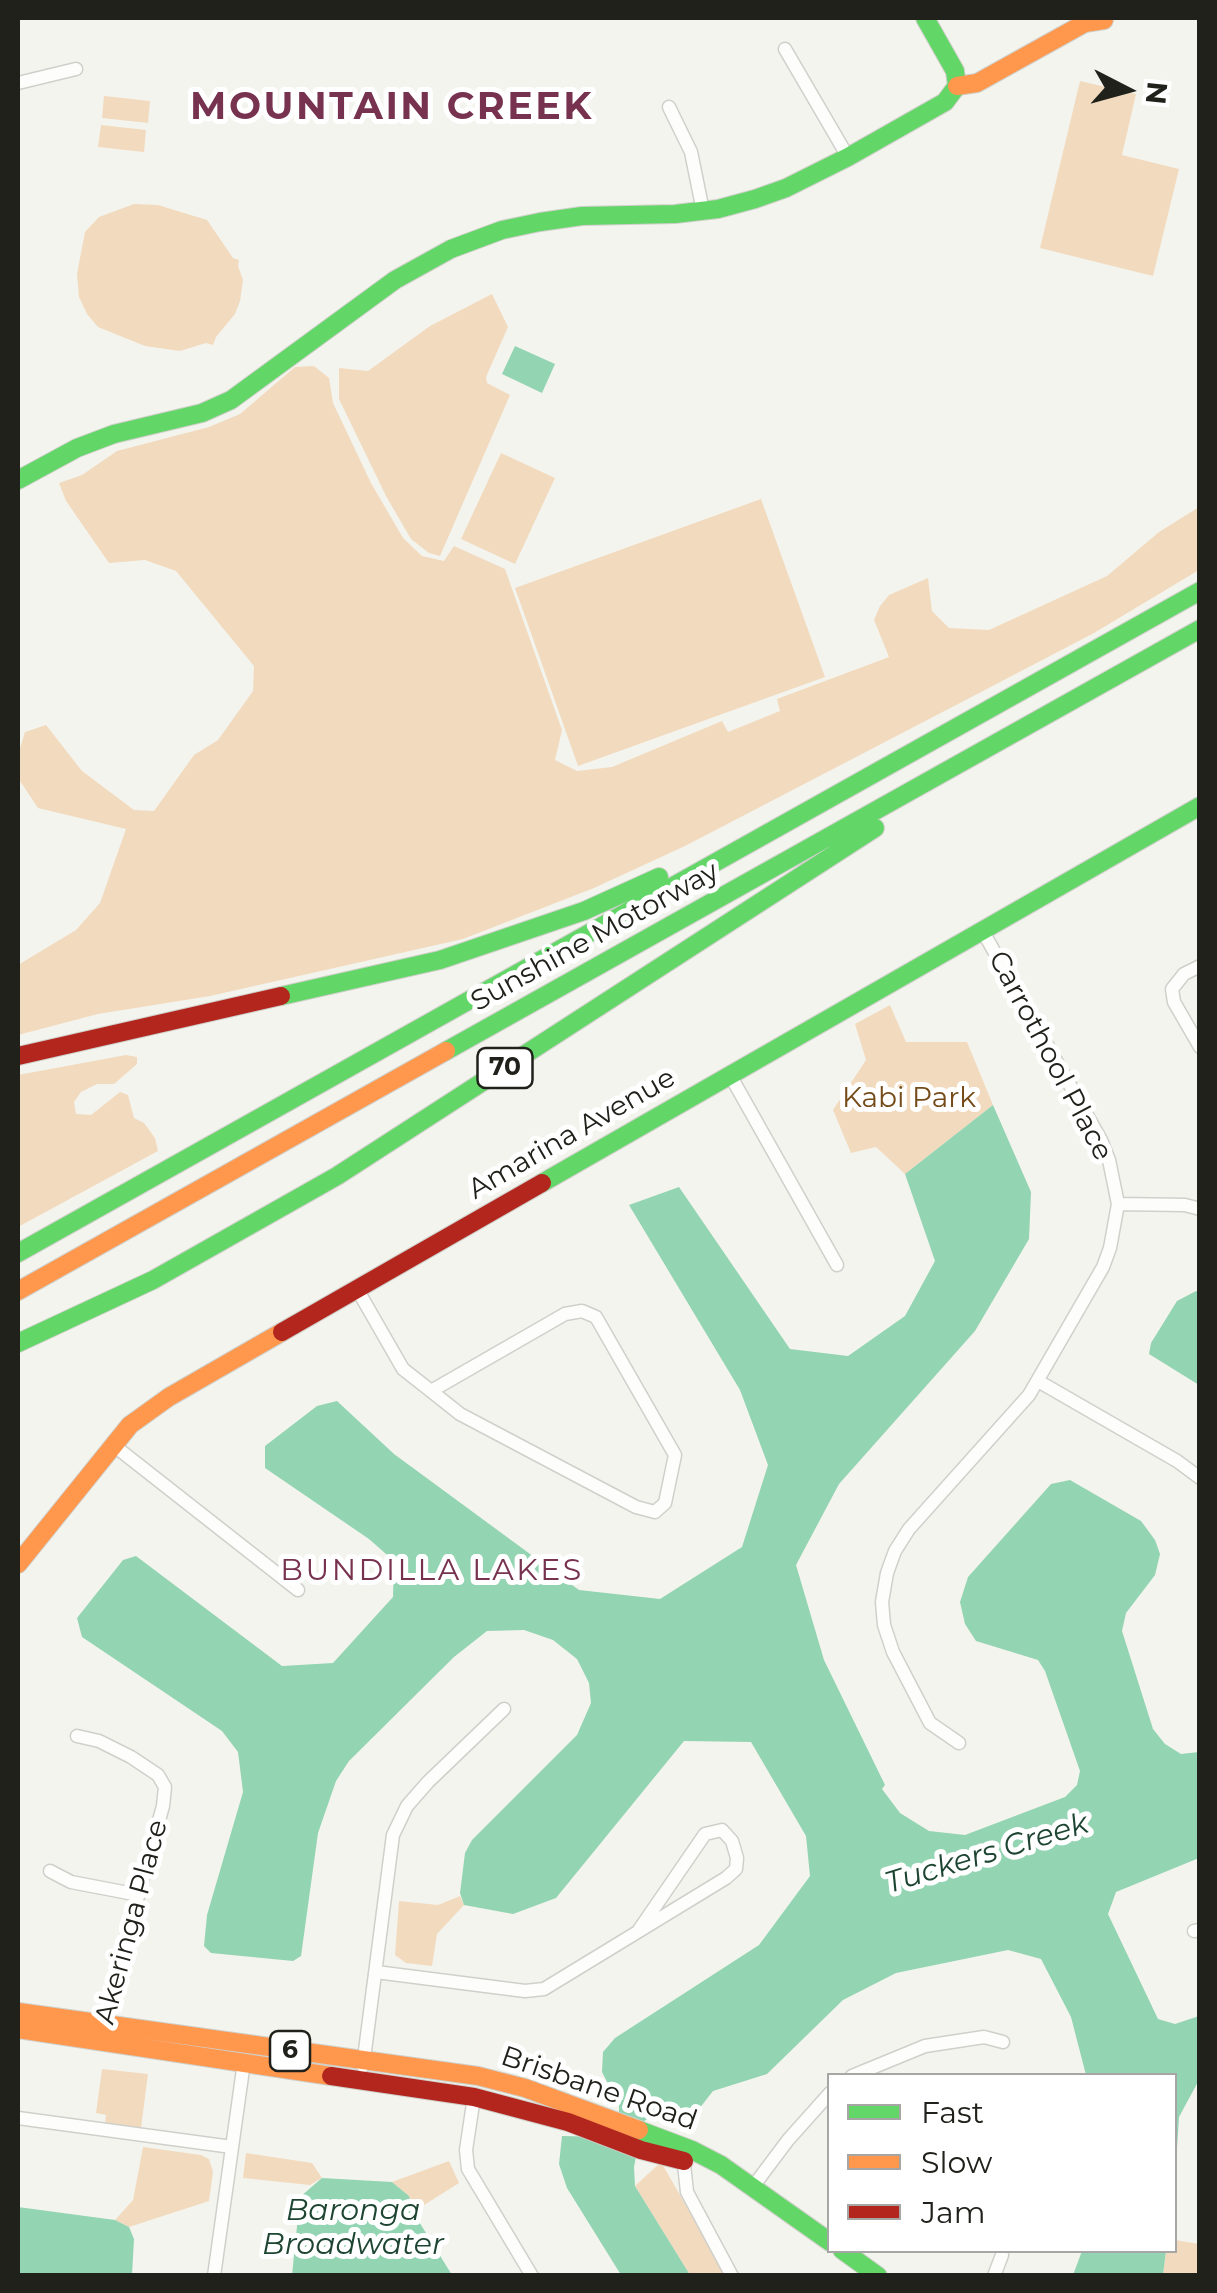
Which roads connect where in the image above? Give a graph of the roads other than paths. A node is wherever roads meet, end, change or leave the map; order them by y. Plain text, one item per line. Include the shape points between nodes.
1 (925, 18) edge
2 (1104, 20) dead end
3 (785, 49) dead end
4 (76, 69) dead end
5 (18, 83) edge
6 (957, 86) junction
7 (669, 107) dead end
8 (848, 157) junction
9 (702, 211) junction
10 (18, 480) edge
11 (1200, 591) edge
12 (1200, 629) edge
13 (934, 778) junction
14 (1200, 806) edge
15 (736, 849) junction
16 (982, 930) junction
17 (1200, 966) edge
18 (1200, 1047) edge
19 (18, 1056) edge
20 (730, 1075) junction
21 (1118, 1204) junction
22 (1200, 1209) edge
23 (18, 1252) edge
24 (838, 1265) dead end
25 (357, 1290) junction
26 (18, 1291) edge
27 (55, 1326) junction
28 (18, 1343) edge
29 (18, 1355) edge
30 (1038, 1382) junction
31 (431, 1391) junction
32 (112, 1444) junction
33 (1200, 1478) edge
34 (21, 1551) edge
35 (298, 1590) dead end
36 (504, 1709) dead end
37 (77, 1736) dead end
38 (959, 1743) dead end
39 (50, 1871) dead end
40 (138, 1896) junction
41 (638, 1930) junction
42 (376, 1972) junction
43 (18, 2012) edge
44 (18, 2029) edge
45 (101, 2034) junction
46 (1002, 2042) dead end
47 (244, 2062) junction
48 (362, 2070) junction
49 (859, 2073) edge
50 (478, 2076) junction
51 (474, 2097) junction
52 (827, 2097) edge
53 (18, 2118) edge
54 (605, 2129) junction
55 (232, 2148) junction
56 (679, 2153) junction
57 (745, 2184) junction
58 (827, 2240) edge
59 (846, 2253) edge
60 (1002, 2255) dead end
61 (214, 2276) edge
62 (532, 2276) edge
63 (732, 2276) edge
64 (878, 2276) edge
65 (994, 2276) edge

1 - 6 main road
2 - 6 main road via 1084,22 978,83
3 - 8 street
4 - 5 street
6 - 8 main road via 945,102
7 - 9 street via 691,152
8 - 9 main road via 786,188
9 - 10 main road via 540,222 451,250 396,280 230,400 114,434
11 - 15 main road, Sunshine Motorway
12 - 13 main road, Sunshine Motorway / 70
13 - 26 main road, Sunshine Motorway
13 - 27 main road, 70 via 925,795 337,1176 153,1280
14 - 16 main road, Amarina Avenue
15 - 19 main road via 715,851 584,910 440,960
15 - 23 main road, Sunshine Motorway
16 - 20 main road, Amarina Avenue
16 - 21 street, Carrothool Place via 1101,1140
17 - 18 street via 1172,989
20 - 24 street
20 - 25 main road, Amarina Avenue
21 - 22 street
21 - 30 street, Carrothool Place via 1103,1267
25 - 31 street via 403,1369
25 - 32 main road, Amarina Avenue via 178,1391
27 - 28 main road, 70
27 - 29 main road
30 - 33 street
30 - 38 street, Carrothool Place via 910,1529 884,1587 884,1625 893,1652 930,1722
31 - 31 street via 565,1314 596,1317 675,1455 665,1503 655,1512 636,1508 460,1414
32 - 34 main road, Amarina Avenue
32 - 35 street
36 - 42 street via 407,1806 393,1835
37 - 40 street, Akeringa Place via 132,1757 165,1787
39 - 40 street
40 - 45 street, Akeringa Place
41 - 41 street via 705,1834 722,1830 732,1841 736,1869
41 - 42 street via 544,1989
42 - 48 street
43 - 45 main road, Brisbane Road / 6
44 - 45 main road, Brisbane Road / 6
45 - 47 main road, Brisbane Road / 6
45 - 48 main road, Brisbane Road / 6
46 - 49 street via 984,2036 924,2046
47 - 48 main road, Brisbane Road / 6
47 - 55 street
48 - 50 main road, Brisbane Road / 6
48 - 51 main road, Brisbane Road / 6
50 - 51 main road
50 - 54 main road, Brisbane Road / 6 via 525,2088
51 - 54 main road, Brisbane Road / 6
51 - 62 street via 468,2169
52 - 57 street
53 - 55 street
54 - 56 main road, Brisbane Road / 6
55 - 61 street
56 - 57 main road, Brisbane Road / 6
56 - 63 street via 686,2192
57 - 58 main road, Brisbane Road / 6
59 - 64 main road
60 - 65 street

